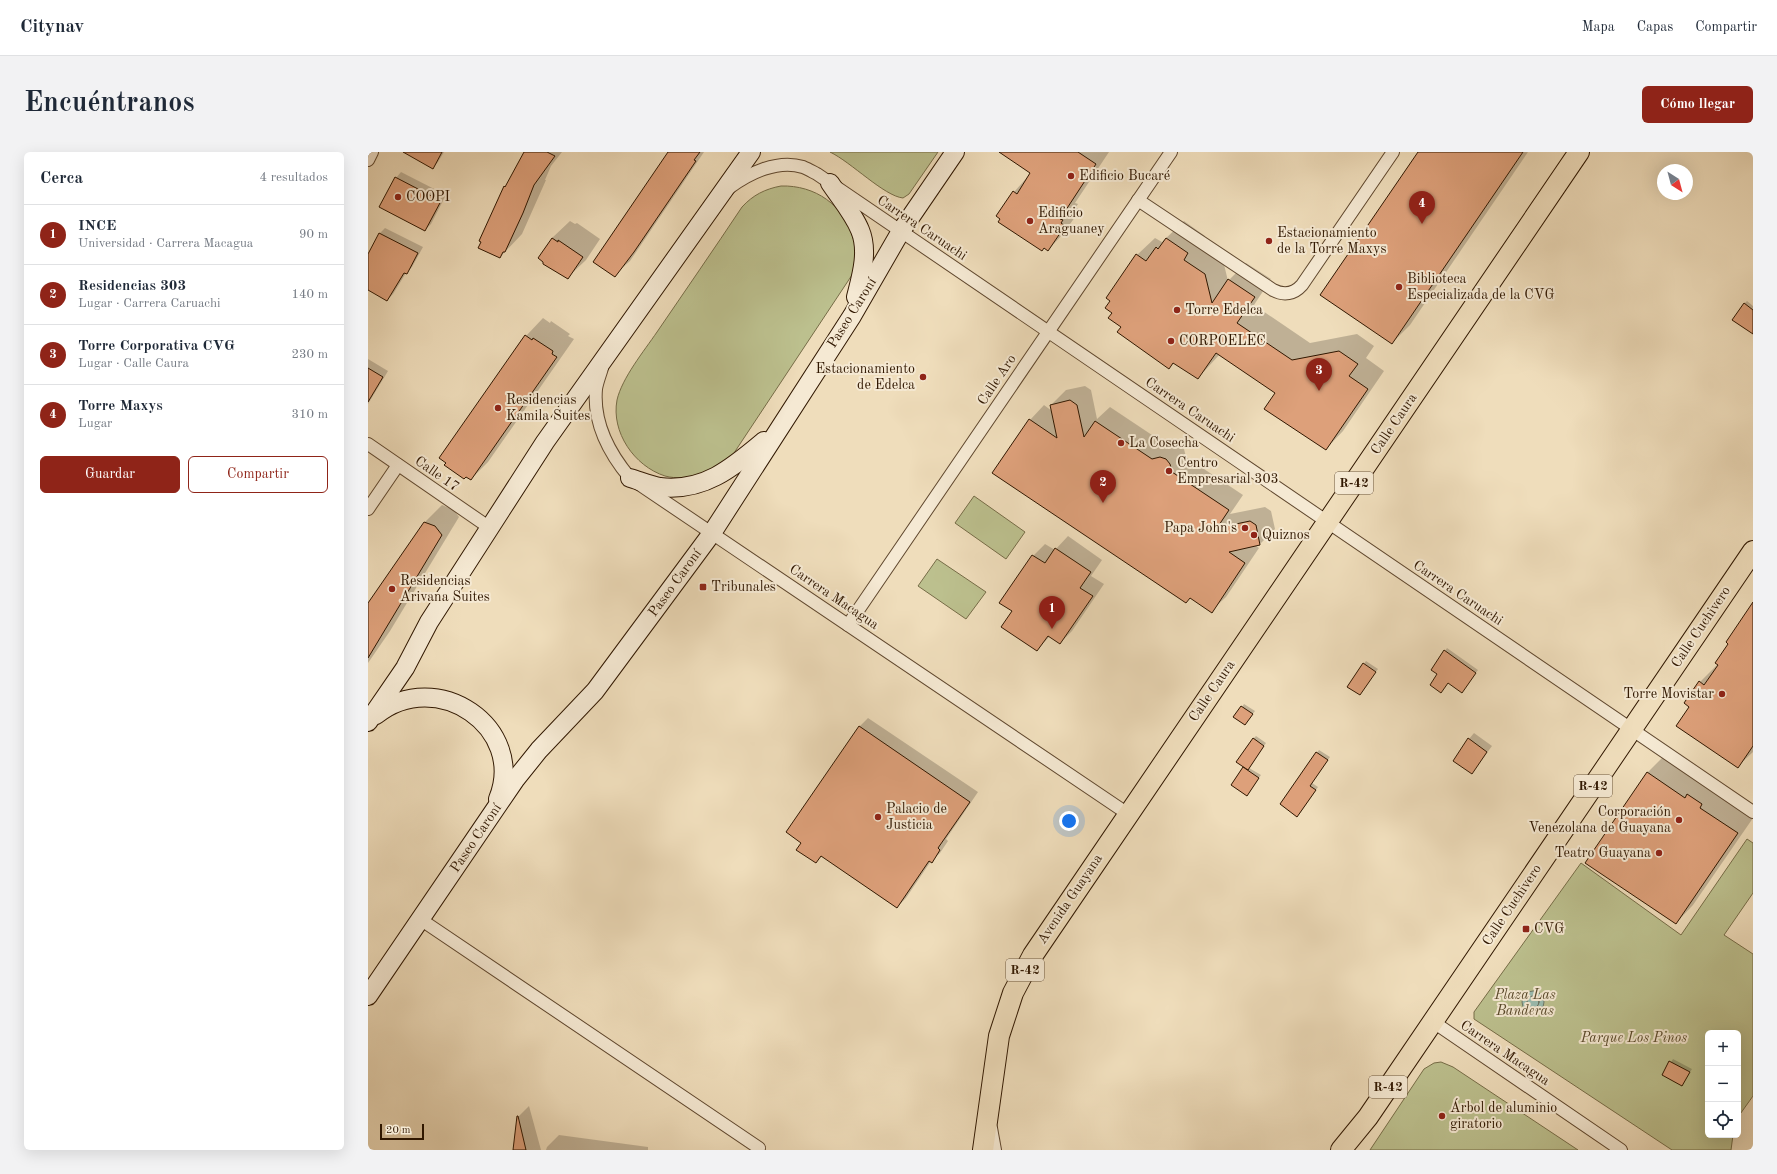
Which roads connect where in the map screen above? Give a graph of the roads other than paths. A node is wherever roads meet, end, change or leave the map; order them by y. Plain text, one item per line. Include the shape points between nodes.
1 (372, 152) edge
2 (751, 152) edge
3 (955, 152) edge
4 (1171, 152) edge
5 (1393, 152) edge
6 (1579, 152) edge
7 (368, 160) edge
8 (830, 183) junction
9 (720, 195) junction
10 (1138, 200) junction
11 (901, 231) junction
12 (852, 316) junction
13 (1048, 332) junction
14 (604, 359) junction
15 (778, 431) junction
16 (368, 444) edge
17 (398, 465) junction
18 (630, 478) junction
19 (368, 509) edge
20 (1327, 522) junction
21 (490, 528) junction
22 (712, 533) junction
23 (1753, 551) edge
24 (848, 625) junction
25 (368, 722) edge
26 (1631, 729) junction
27 (1753, 812) edge
28 (492, 814) junction
29 (1128, 814) junction
30 (420, 919) junction
31 (368, 996) edge
32 (1432, 1022) junction
33 (989, 1103) junction
34 (758, 1150) edge
35 (982, 1150) edge
36 (995, 1150) edge
37 (1341, 1150) edge
38 (1620, 1150) edge

1 - 7 street
2 - 9 street
3 - 11 street, Paseo Caroní
4 - 10 street, Calle Aro
5 - 10 street via 1302,285 1284,294 1273,290
6 - 20 main road, Calle Caura / R-42
8 - 9 street, Carrera Caruachi via 803,167 788,165 753,173
8 - 11 street, Carrera Caruachi
8 - 12 street via 861,231 864,249
9 - 14 street
10 - 13 street, Calle Aro
11 - 12 street, Paseo Caroní
11 - 13 street, Carrera Caruachi
12 - 15 street, Paseo Caroní
13 - 20 street, Carrera Caruachi
13 - 24 street, Calle Aro
14 - 18 street, Carrera Macagua via 596,388 596,409 600,428 619,465
14 - 21 street via 545,442
15 - 18 street via 734,466 694,486 658,486
15 - 22 street, Paseo Caroní
16 - 17 street, Calle 17
17 - 19 street
17 - 21 street, Calle 17
18 - 22 street, Carrera Macagua
20 - 26 street, Carrera Caruachi
20 - 29 main road, Calle Caura / R-42
21 - 25 street via 429,622 405,668
22 - 24 street, Carrera Macagua
22 - 28 street, Paseo Caroní via 595,691 539,750
23 - 26 main road, Calle Cuchivero / R-42
24 - 29 street, Carrera Macagua
25 - 28 street via 395,703 408,698 440,698 466,708 479,718 488,730 497,743 501,756 503,783
26 - 27 street, Carrera Caruachi
26 - 32 main road, Calle Cuchivero / R-42
28 - 30 street, Paseo Caroní
29 - 33 main road, Avenida Guayana / R-42 via 1048,931 1013,993 999,1036
30 - 31 street, Paseo Caroní
30 - 34 street via 759,1148
32 - 37 main road, R-42 via 1368,1117
32 - 38 street, Carrera Macagua
33 - 35 main road, Avenida Guayana / R-42
33 - 36 street

